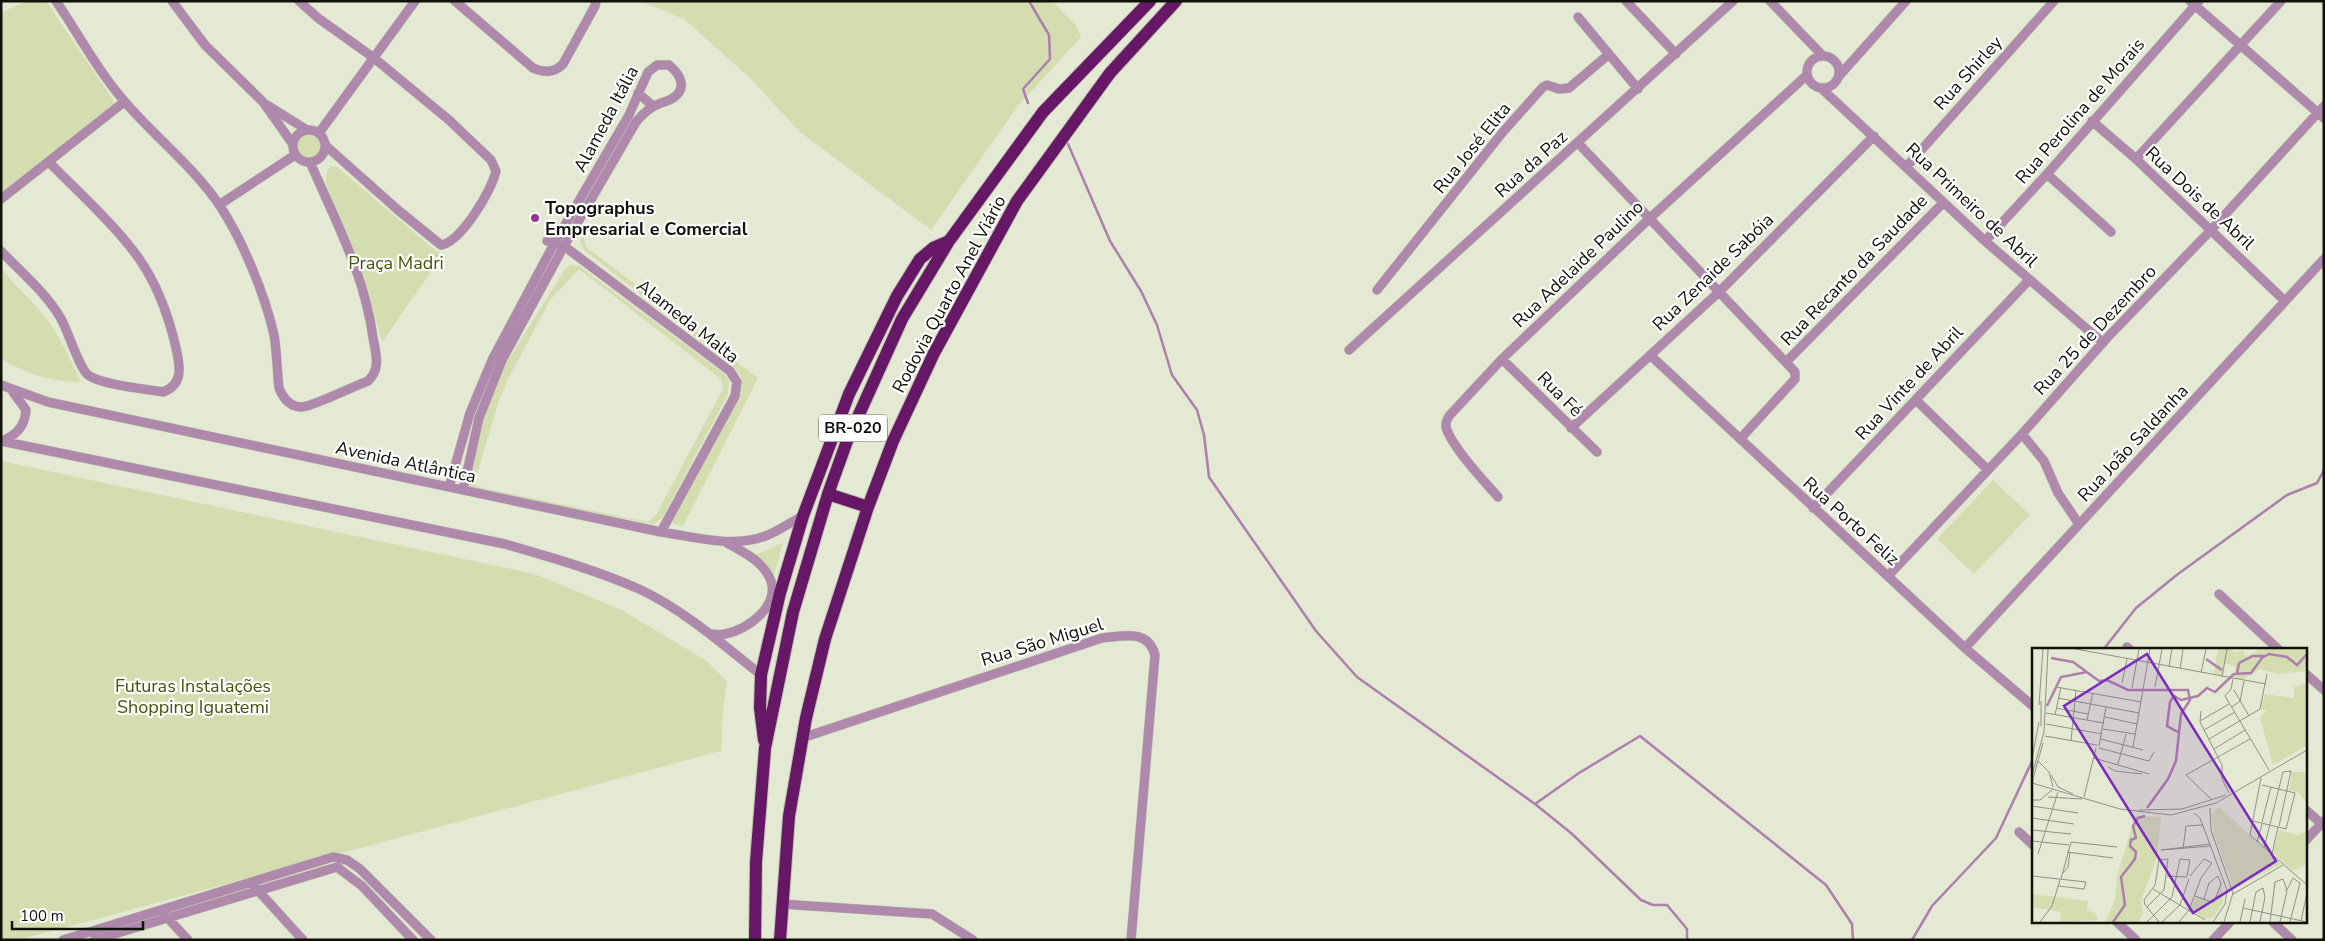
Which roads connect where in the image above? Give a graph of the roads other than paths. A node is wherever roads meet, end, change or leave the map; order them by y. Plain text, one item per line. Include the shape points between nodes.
1 (56, 1) edge
2 (172, 1) edge
3 (299, 1) edge
4 (415, 1) edge
5 (455, 1) edge
6 (596, 1) edge
7 (1150, 1) edge
8 (1176, 1) edge
9 (1626, 1) edge
10 (1733, 1) edge
11 (1770, 1) edge
12 (1906, 1) edge
13 (2054, 1) edge
14 (2281, 1) edge
15 (2195, 2) edge
16 (1578, 17) dead end
17 (2240, 44) junction
18 (1676, 54) junction
19 (1608, 55) junction
20 (1823, 56) junction
21 (374, 58) junction
22 (1808, 75) junction
23 (1839, 76) junction
24 (1821, 88) junction
25 (1638, 89) junction
26 (638, 93) junction
27 (124, 102) junction
28 (263, 102) junction
29 (653, 106) junction
30 (2322, 112) edge
31 (2092, 121) junction
32 (307, 130) junction
33 (319, 133) junction
34 (1874, 136) junction
35 (292, 143) junction
36 (1578, 144) junction
37 (325, 145) junction
38 (295, 155) junction
39 (2136, 159) junction
40 (49, 162) junction
41 (310, 162) junction
42 (1907, 166) junction
43 (2047, 174) junction
44 (1, 199) edge
45 (1943, 202) junction
46 (219, 205) junction
47 (1650, 218) junction
48 (2211, 230) junction
49 (2111, 232) dead end
50 (1985, 241) junction
51 (949, 242) junction
52 (555, 243) junction
53 (1, 251) edge
54 (2324, 259) edge
55 (2029, 280) junction
56 (1377, 290) dead end
57 (1720, 291) junction
58 (2285, 301) junction
59 (2103, 343) junction
60 (1349, 350) dead end
61 (1650, 355) junction
62 (1502, 359) junction
63 (1787, 361) junction
64 (1, 385) edge
65 (12, 391) junction
66 (1916, 400) junction
67 (1571, 428) junction
68 (2022, 434) junction
69 (1740, 439) junction
70 (2, 441) edge
71 (1596, 452) dead end
72 (1988, 470) junction
73 (449, 487) junction
74 (463, 490) junction
75 (828, 494) junction
76 (1498, 497) dead end
77 (868, 507) junction
78 (1813, 508) junction
79 (803, 516) junction
80 (2079, 524) junction
81 (661, 532) junction
82 (725, 542) junction
83 (1888, 576) junction
84 (2219, 594) dead end
85 (710, 634) junction
86 (1965, 648) junction
87 (2277, 648) edge
88 (761, 675) junction
89 (2308, 676) edge
90 (2324, 690) edge
91 (2032, 705) edge
92 (802, 738) junction
93 (765, 748) junction
94 (2308, 812) edge
95 (2323, 823) edge
96 (2019, 832) dead end
97 (2308, 838) edge
98 (2032, 844) edge
99 (370, 878) junction
100 (253, 886) junction
101 (362, 886) junction
102 (781, 904) junction
103 (164, 913) junction
104 (2118, 924) edge
105 (2228, 924) edge
106 (2275, 924) edge
107 (75, 938) edge
108 (63, 940) edge
109 (94, 940) edge
110 (188, 940) edge
111 (303, 940) edge
112 (413, 940) edge
113 (431, 940) edge
114 (755, 940) edge
115 (780, 940) edge
116 (973, 940) edge
117 (1131, 940) edge
118 (2136, 940) edge
119 (2213, 940) edge
120 (2292, 940) edge

1 - 27 street
2 - 28 street via 205,45
3 - 21 street
4 - 21 street
5 - 6 street via 533,68 543,72 558,69 563,64
7 - 51 highway, Rodovia Quarto Anel Viário / BR-020 via 1043,112
8 - 77 highway, Rodovia Quarto Anel Viário / BR-020 via 1110,73 1017,201 919,383
9 - 18 street
10 - 18 street, Rua da Paz
11 - 20 street
12 - 23 street
13 - 42 street, Rua Shirley
14 - 17 street
15 - 17 street
15 - 31 street, Rua Perolina de Morais
16 - 19 street
17 - 30 street
17 - 39 street
18 - 25 street, Rua da Paz
19 - 25 street
19 - 56 street, Rua José Elita via 1569,88 1543,87 1502,133
20 - 22 street via 1811,62
20 - 23 street via 1836,62
21 - 33 street
21 - 37 street via 449,120 491,160 496,171 491,186 457,237 441,245
22 - 24 street via 1812,84
22 - 47 street, Rua Adelaide Paulino
23 - 24 street via 1832,86
24 - 34 street, Rua Primeiro de Abril
25 - 36 street, Rua da Paz
26 - 29 street
26 - 29 street, Alameda Itália via 652,67 664,64 675,70 681,78 679,92 674,98
26 - 52 street, Alameda Itália
27 - 40 street
27 - 46 street
28 - 32 street
28 - 35 street
29 - 52 street, Alameda Itália via 636,122
30 - 48 street, Rua 25 de Dezembro
31 - 39 street, Rua Dois de Abril
31 - 43 street, Rua Perolina de Morais
32 - 33 street
32 - 35 street via 299,133
33 - 37 street
34 - 42 street, Rua Primeiro de Abril
34 - 57 street, Rua Zenaide Sabóia
35 - 38 street
36 - 47 street
36 - 60 street, Rua da Paz
37 - 41 street via 321,157
38 - 41 street
38 - 46 street
39 - 48 street, Rua Dois de Abril
40 - 44 street
40 - 53 street via 132,248 155,288 171,327 180,363 176,383 163,392 99,380 86,374 60,317
41 - 46 street via 362,283 371,318 377,365 368,381 303,407 288,402 282,396 274,336 254,274
42 - 45 street, Rua Primeiro de Abril
43 - 49 street
43 - 50 street, Rua Perolina de Morais
45 - 50 street, Rua Primeiro de Abril
45 - 63 street, Rua Recanto da Saudade
47 - 57 street
47 - 62 street, Rua Adelaide Paulino
48 - 58 street, Rua Dois de Abril
48 - 59 street, Rua 25 de Dezembro
50 - 55 street, Rua Primeiro de Abril
51 - 75 highway, Rodovia Quarto Anel Viário / BR-020 via 902,319 847,441
51 - 79 highway via 920,258 898,296 849,394
52 - 73 street, Alameda Itália via 480,386
52 - 74 street, Alameda Itália via 479,418
52 - 81 street, Alameda Malta via 730,372 737,382 735,396
54 - 58 street, Rua João Saldanha
55 - 59 street, Rua Primeiro de Abril
55 - 66 street, Rua Vinte de Abril
57 - 61 street, Rua Zenaide Sabóia
57 - 63 street
58 - 80 street, Rua João Saldanha
59 - 68 street, Rua 25 de Dezembro
61 - 67 street, Rua Zenaide Sabóia
61 - 69 street, Rua Porto Feliz
62 - 67 street, Rua Fé
62 - 76 street, Rua Adelaide Paulino via 1460,402 1446,423 1456,445
63 - 69 street via 1795,372 1795,379
64 - 65 street, Avenida Atlântica
65 - 70 street via 26,410 26,420 16,433
65 - 73 street, Avenida Atlântica via 58,404
66 - 72 street
66 - 78 street, Rua Vinte de Abril
67 - 71 street, Rua Fé
68 - 72 street, Rua 25 de Dezembro
68 - 80 street via 2044,461 2058,493
69 - 78 street, Rua Porto Feliz
70 - 85 street via 505,544 640,590
72 - 83 street, Rua 25 de Dezembro
73 - 74 street, Avenida Atlântica
74 - 81 street, Avenida Atlântica
75 - 77 highway
75 - 93 highway, Rodovia Quarto Anel Viário / BR-020 via 793,612
77 - 92 highway, Rodovia Quarto Anel Viário / BR-020 via 825,639
78 - 83 street, Rua Porto Feliz
79 - 82 street, Avenida Atlântica via 770,534
79 - 88 highway via 780,593
80 - 86 street, Rua João Saldanha
81 - 82 street, Avenida Atlântica
82 - 85 street via 749,554 762,567 772,591 770,601 752,621 739,630
83 - 86 street, Rua Porto Feliz
84 - 87 street
85 - 88 street
86 - 91 street, Rua Porto Feliz
88 - 93 highway via 760,708
89 - 90 street
92 - 102 highway, Rodovia Quarto Anel Viário / BR-020 via 789,816
92 - 117 street, Rua São Miguel via 1102,638 1136,635 1146,639 1156,655
93 - 114 highway, Rodovia Quarto Anel Viário / BR-020 via 756,862
94 - 95 street
95 - 97 street
96 - 98 street
99 - 100 street via 347,860 333,857
99 - 101 street
99 - 113 street
100 - 101 street via 337,866
100 - 103 street
100 - 111 street
101 - 112 street
102 - 115 highway, Rodovia Quarto Anel Viário / BR-020
102 - 116 street via 932,914
103 - 107 street
103 - 109 street
103 - 110 street
104 - 118 street
105 - 119 street
106 - 120 street
107 - 108 street

